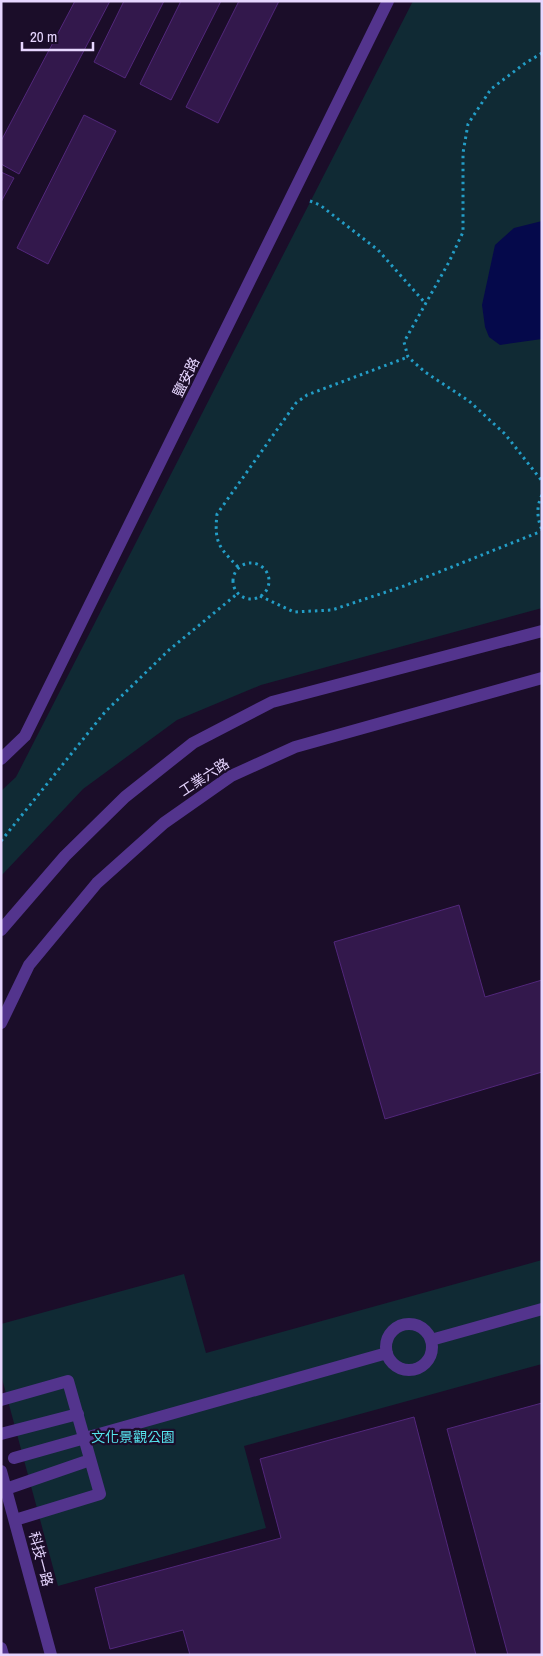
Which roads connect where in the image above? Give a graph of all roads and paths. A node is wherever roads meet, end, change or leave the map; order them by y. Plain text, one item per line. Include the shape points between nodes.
1 (388, 1) edge
2 (542, 54) edge
3 (293, 194) junction
4 (426, 304) junction
5 (408, 357) junction
6 (542, 481) edge
7 (542, 495) edge
8 (542, 530) edge
9 (238, 567) junction
10 (237, 594) junction
11 (260, 596) junction
12 (542, 631) edge
13 (542, 678) edge
14 (1, 759) edge
15 (1, 841) edge
16 (1, 930) edge
17 (1, 1023) edge
18 (542, 1309) edge
19 (431, 1340) junction
20 (387, 1353) junction
21 (1, 1400) edge
22 (78, 1414) junction
23 (1, 1434) edge
24 (84, 1438) junction
25 (14, 1458) dead end
26 (90, 1460) junction
27 (1, 1471) edge
28 (6, 1489) junction
29 (15, 1520) junction
30 (1, 1648) edge
31 (3, 1655) edge
32 (51, 1655) edge

1 - 3 street, 鹽安路
2 - 4 path via 491,89 468,124 463,153 462,232
3 - 4 path via 320,205 378,250
3 - 14 street, 鹽安路 via 25,736
4 - 5 path via 404,342
5 - 6 path via 469,400 505,434
5 - 9 path via 296,402 217,514 215,532 221,549
7 - 8 path via 537,508
8 - 11 path via 404,586 332,610 294,612
9 - 10 path via 232,583
9 - 11 path via 249,562 265,569 270,580
10 - 11 path via 248,600
10 - 15 path via 169,650 105,712
12 - 16 street via 272,702 193,743 125,797 65,856
13 - 17 street, 工業六路 via 295,747 231,776 164,823 97,883 29,965
18 - 19 street
19 - 20 street via 427,1333 414,1325 399,1326 388,1338
19 - 20 street via 427,1361 415,1369 400,1369
20 - 24 street
21 - 22 street via 68,1381
22 - 23 street
22 - 24 street
24 - 25 street
24 - 26 street
26 - 28 street
26 - 29 street via 100,1494
27 - 28 street, 科技一路
28 - 29 street, 科技一路
29 - 32 street, 科技一路
30 - 31 street

